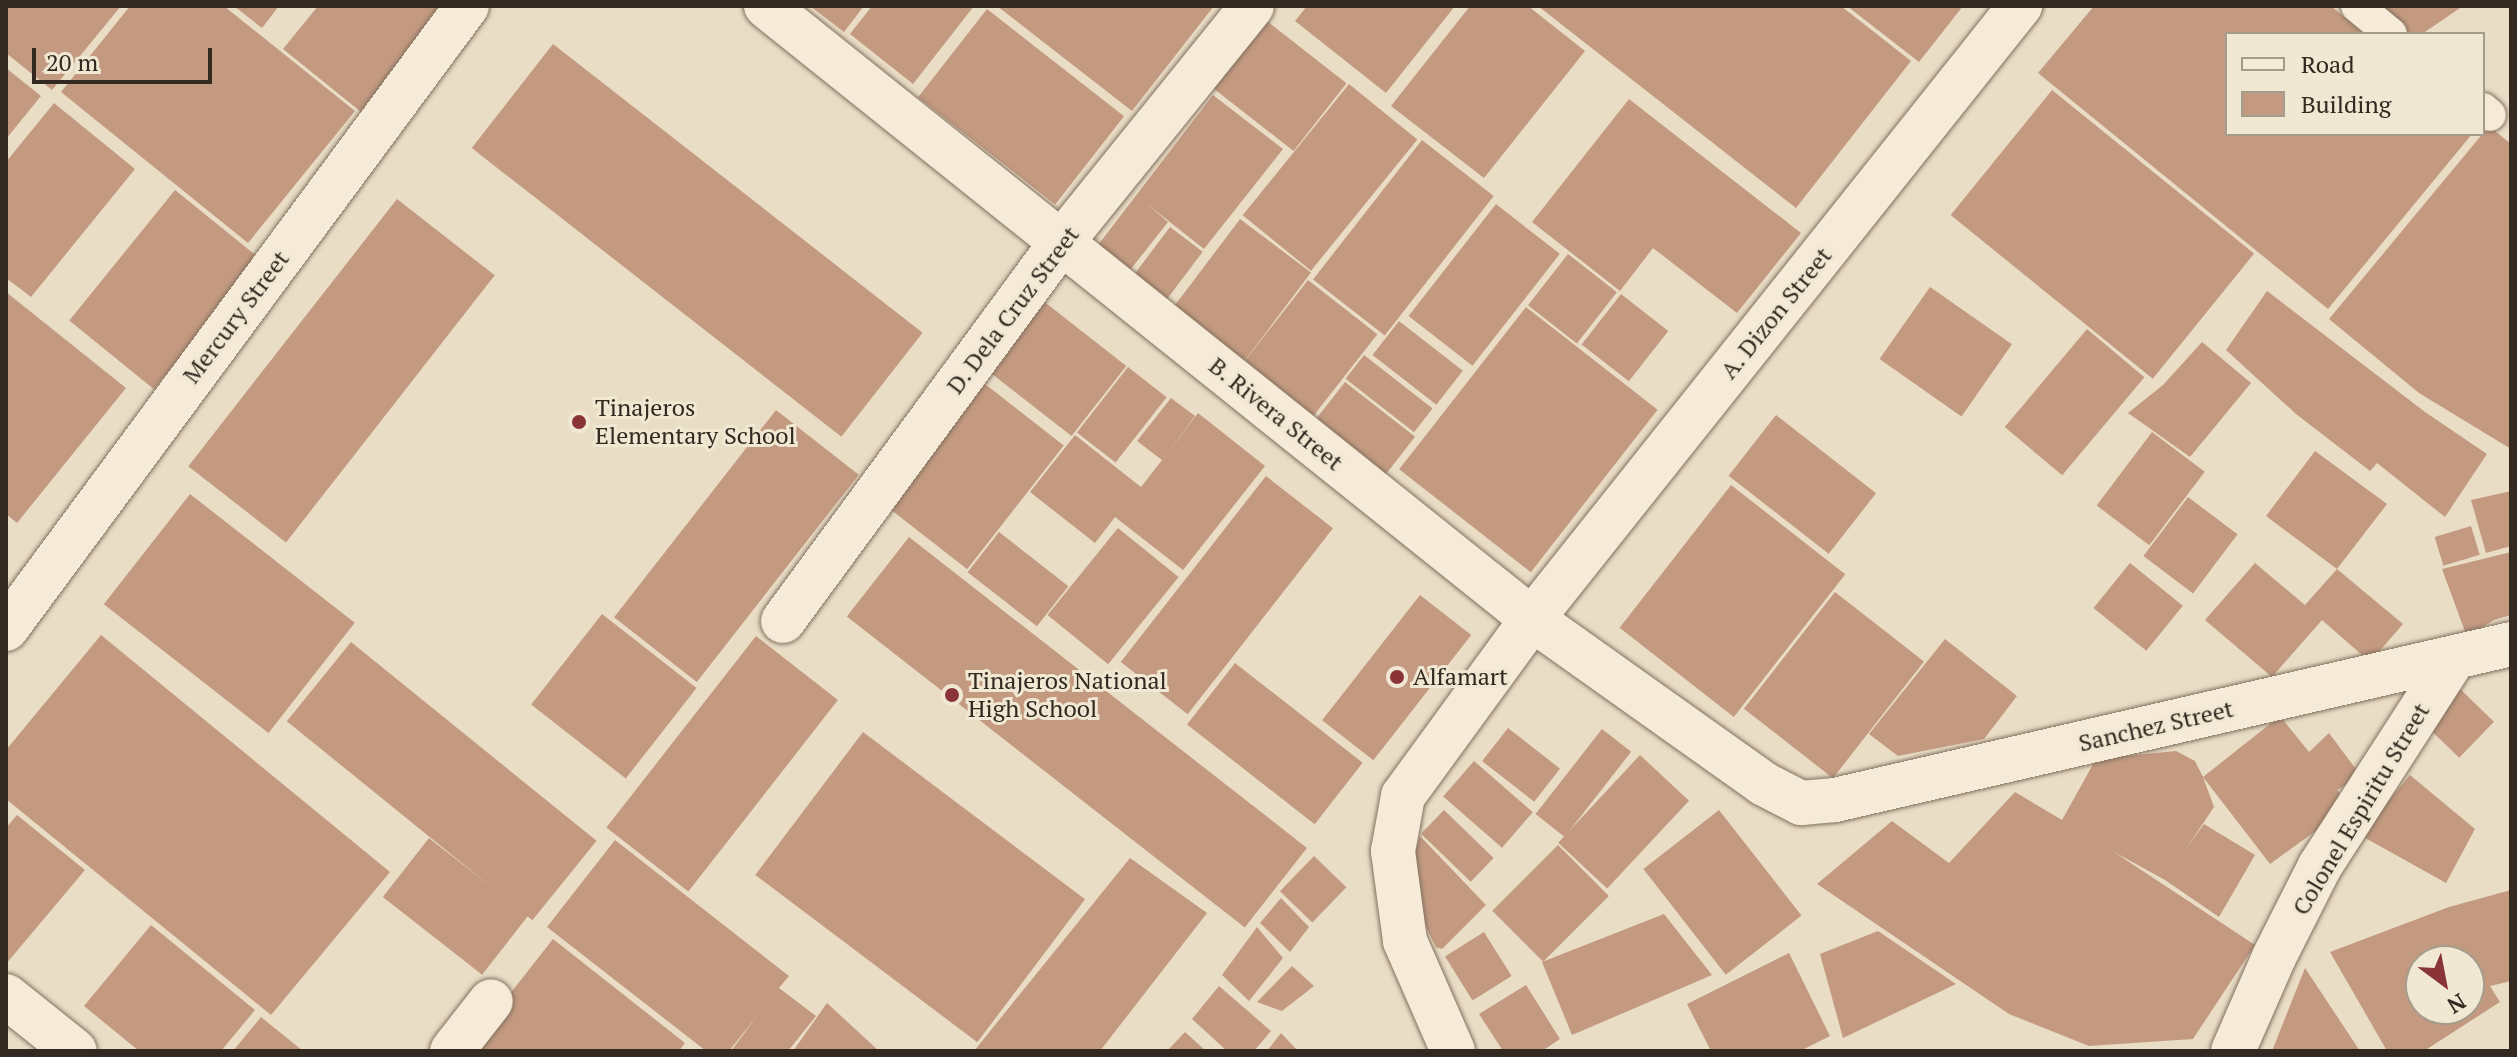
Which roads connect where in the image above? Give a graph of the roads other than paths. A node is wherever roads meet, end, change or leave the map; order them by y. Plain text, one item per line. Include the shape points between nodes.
1 (467, 6) edge
2 (766, 6) edge
3 (1252, 6) edge
4 (2020, 6) edge
5 (2357, 6) edge
6 (2389, 32) edge
7 (1061, 243) junction
8 (1532, 619) junction
9 (783, 621) dead end
10 (6, 629) edge
11 (2511, 644) edge
12 (2454, 658) junction
13 (1801, 803) joint
14 (6, 996) edge
15 (491, 1001) dead end
16 (58, 1046) edge
17 (452, 1051) edge
18 (1453, 1051) edge
19 (2233, 1051) edge

1 - 10 street, Mercury Street
2 - 7 street, B. Rivera Street
3 - 7 street, D. Dela Cruz Street
4 - 8 street, A. Dizon Street
5 - 6 lane
7 - 8 street, B. Rivera Street
7 - 9 street, D. Dela Cruz Street
8 - 13 street, B. Rivera Street via 1764,784
8 - 18 street, A. Dizon Street via 1403,796 1393,851 1405,941
11 - 12 street, Sanchez Street
12 - 13 street, Sanchez Street via 1835,800
12 - 19 street, Colonel Espiritu Street via 2320,866
14 - 16 street
15 - 17 street

